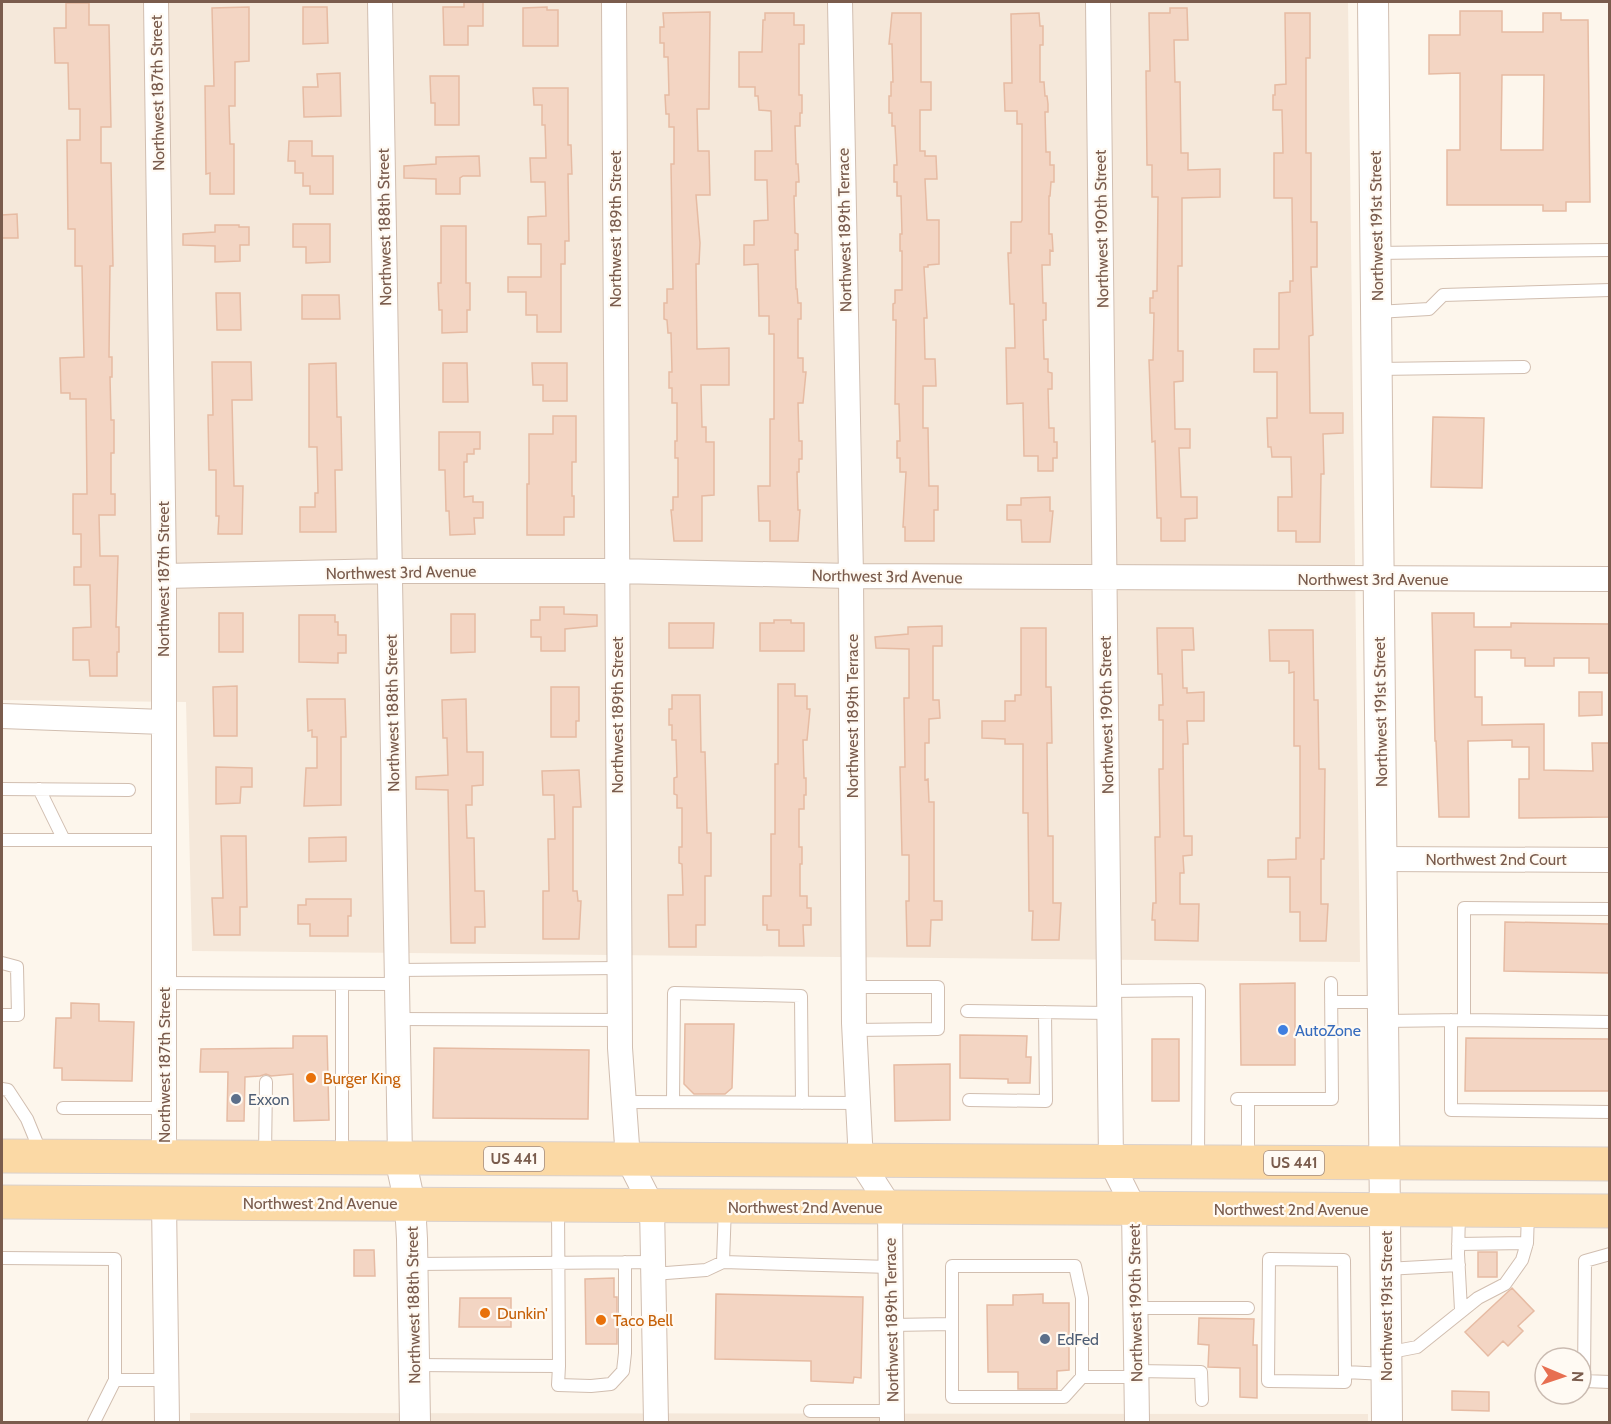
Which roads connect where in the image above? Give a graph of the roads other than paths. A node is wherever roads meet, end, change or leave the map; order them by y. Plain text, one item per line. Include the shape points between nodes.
1 (156, 2) edge
2 (380, 2) edge
3 (614, 2) edge
4 (840, 2) edge
5 (1098, 2) edge
6 (1373, 2) edge
7 (1610, 250) edge
8 (1376, 253) junction
9 (1610, 290) edge
10 (1376, 312) junction
11 (1524, 367) dead end
12 (1377, 369) junction
13 (390, 571) junction
14 (616, 571) junction
15 (164, 576) junction
16 (852, 576) junction
17 (1105, 578) junction
18 (1379, 579) junction
19 (1610, 579) edge
20 (2, 716) edge
21 (163, 722) junction
22 (2, 789) edge
23 (39, 789) junction
24 (129, 790) dead end
25 (2, 840) edge
26 (64, 840) junction
27 (163, 840) junction
28 (1382, 859) junction
29 (1610, 860) edge
30 (1610, 909) edge
31 (2, 963) edge
32 (619, 968) junction
33 (397, 977) junction
34 (164, 983) junction
35 (1331, 983) dead end
36 (342, 984) junction
37 (854, 987) junction
38 (1109, 1001) junction
39 (1331, 1002) junction
40 (967, 1011) dead end
41 (1383, 1011) junction
42 (1045, 1012) junction
43 (2, 1015) edge
44 (397, 1019) junction
45 (620, 1020) junction
46 (1450, 1020) junction
47 (1464, 1020) junction
48 (1610, 1022) edge
49 (854, 1030) junction
50 (266, 1082) dead end
51 (2, 1089) edge
52 (969, 1100) dead end
53 (624, 1102) junction
54 (673, 1102) junction
55 (802, 1103) junction
56 (859, 1103) junction
57 (63, 1108) dead end
58 (164, 1108) junction
59 (1610, 1112) edge
60 (2, 1156) edge
61 (43, 1156) junction
62 (164, 1156) junction
63 (266, 1157) junction
64 (342, 1158) junction
65 (400, 1158) junction
66 (628, 1160) junction
67 (861, 1162) junction
68 (1111, 1162) junction
69 (1198, 1162) junction
70 (1248, 1163) junction
71 (1385, 1164) junction
72 (1610, 1164) edge
73 (2, 1202) edge
74 (69, 1202) junction
75 (164, 1202) junction
76 (410, 1204) junction
77 (558, 1205) junction
78 (652, 1206) junction
79 (725, 1206) junction
80 (890, 1207) junction
81 (1134, 1209) junction
82 (1385, 1210) junction
83 (1460, 1210) junction
84 (1528, 1211) junction
85 (1610, 1211) edge
86 (1527, 1243) junction
87 (1458, 1244) junction
88 (1610, 1254) edge
89 (2, 1258) edge
90 (558, 1262) junction
91 (625, 1262) junction
92 (723, 1262) junction
93 (413, 1264) junction
94 (1459, 1265) junction
95 (891, 1267) junction
96 (653, 1268) junction
97 (1385, 1269) junction
98 (1134, 1308) junction
99 (1248, 1308) dead end
100 (1461, 1310) junction
101 (952, 1323) junction
102 (891, 1325) junction
103 (1386, 1364) junction
104 (415, 1365) junction
105 (559, 1366) junction
106 (1345, 1372) junction
107 (1136, 1374) junction
108 (1082, 1377) junction
109 (115, 1380) junction
110 (166, 1380) junction
111 (1610, 1382) edge
112 (1202, 1400) dead end
113 (810, 1411) dead end
114 (892, 1417) edge
115 (94, 1422) edge
116 (167, 1422) edge
117 (415, 1422) edge
118 (656, 1422) edge
119 (1137, 1422) edge
120 (1387, 1422) edge

1 - 15 street, Northwest 187th Street
2 - 13 street, Northwest 188th Street
3 - 14 street, Northwest 189th Street
4 - 16 street, Northwest 189th Terrace
5 - 17 street, Northwest 190th Street
6 - 8 street, Northwest 191st Street
7 - 8 lane
8 - 10 street, Northwest 191st Street
9 - 10 lane via 1443,295 1429,309
10 - 12 street, Northwest 191st Street
11 - 12 lane
12 - 18 street, Northwest 191st Street
13 - 14 street, Northwest 3rd Avenue
13 - 15 street, Northwest 3rd Avenue
13 - 33 street, Northwest 188th Street
14 - 16 street, Northwest 3rd Avenue
14 - 32 street, Northwest 189th Street
15 - 21 street, Northwest 187th Street
16 - 17 street, Northwest 3rd Avenue
16 - 37 street, Northwest 189th Terrace
17 - 18 street, Northwest 3rd Avenue
17 - 38 street, Northwest 190th Street
18 - 19 street, Northwest 3rd Avenue
18 - 28 street, Northwest 191st Street
20 - 21 street
21 - 27 street, Northwest 187th Street
22 - 23 lane
23 - 24 lane
23 - 26 lane
25 - 26 lane
26 - 27 lane
27 - 34 street, Northwest 187th Street
28 - 29 street, Northwest 2nd Court
28 - 41 street, Northwest 191st Street
30 - 47 lane via 1464,908
31 - 43 lane via 17,967 18,1015
32 - 33 lane
32 - 45 street, Northwest 189th Street
33 - 36 lane
33 - 44 street, Northwest 188th Street
34 - 36 lane
34 - 58 street, Northwest 187th Street
35 - 39 lane
36 - 64 lane
37 - 49 street, Northwest 189th Terrace
37 - 49 lane via 938,987 938,1029
38 - 42 lane
38 - 68 street, Northwest 190th Street
38 - 69 lane via 1199,990
39 - 41 lane
39 - 70 lane via 1332,1100 1243,1099
40 - 42 lane
41 - 46 lane
41 - 71 street, Northwest 191st Street
42 - 52 lane via 1046,1101
44 - 45 lane
44 - 65 street, Northwest 188th Street
45 - 53 street, Northwest 189th Street
46 - 47 lane
46 - 59 lane via 1451,1110
47 - 48 lane
49 - 56 street, Northwest 189th Terrace
50 - 63 lane
51 - 61 lane via 8,1090 27,1119
53 - 54 lane
53 - 66 street, Northwest 189th Street
54 - 55 lane
54 - 55 lane via 674,993 801,996
55 - 56 lane
56 - 67 street, Northwest 189th Terrace
57 - 58 lane
58 - 62 street, Northwest 187th Street
60 - 61 main road, US 441
61 - 62 main road, US 441
62 - 63 main road, US 441
62 - 74 main road via 164,1171 146,1185 85,1187 74,1192
63 - 64 main road, US 441
64 - 65 main road, US 441
65 - 66 main road, US 441
65 - 76 street, Northwest 188th Street
66 - 67 main road, US 441
66 - 78 street, Northwest 189th Street
67 - 68 main road, US 441
67 - 80 street
68 - 69 main road, US 441
68 - 81 street, Northwest 190th Street
69 - 70 main road, US 441
70 - 71 main road, US 441
71 - 72 main road, US 441
71 - 82 street, Northwest 191st Street
73 - 74 main road, Northwest 2nd Avenue
74 - 75 main road, Northwest 2nd Avenue
75 - 76 main road, Northwest 2nd Avenue
75 - 110 street
76 - 77 main road, Northwest 2nd Avenue
76 - 93 street, Northwest 188th Street
77 - 78 main road, Northwest 2nd Avenue
77 - 90 lane
78 - 79 main road, Northwest 2nd Avenue
78 - 96 street, Northwest 189th Street
79 - 80 main road, Northwest 2nd Avenue
79 - 92 lane
80 - 81 main road, Northwest 2nd Avenue
80 - 95 street, Northwest 189th Terrace
81 - 82 main road, Northwest 2nd Avenue
81 - 98 street, Northwest 190th Street
82 - 83 main road, Northwest 2nd Avenue
82 - 97 street, Northwest 191st Street
83 - 84 main road, Northwest 2nd Avenue
83 - 87 lane
84 - 85 main road, Northwest 2nd Avenue
84 - 86 lane
86 - 87 lane
86 - 100 lane via 1522,1260 1505,1284
87 - 94 lane
88 - 111 lane via 1585,1261 1584,1381
89 - 109 lane via 115,1259
90 - 91 lane
90 - 93 lane
90 - 105 lane
91 - 96 lane
91 - 105 lane via 623,1371 611,1384 558,1385
92 - 95 lane
92 - 96 lane via 706,1270
93 - 104 street, Northwest 188th Street
94 - 97 lane
94 - 100 lane
95 - 102 street, Northwest 189th Terrace
96 - 118 street, Northwest 189th Street
97 - 103 street, Northwest 191st Street
98 - 99 lane
98 - 107 street, Northwest 190th Street
100 - 103 lane via 1417,1347
101 - 102 lane
101 - 108 lane via 952,1397 1064,1397
101 - 108 lane via 952,1266 1075,1266 1082,1298
102 - 114 street, Northwest 189th Terrace
103 - 106 lane
103 - 120 street, Northwest 191st Street
104 - 105 lane
104 - 117 street, Northwest 188th Street
106 - 106 lane via 1345,1382 1268,1381 1269,1259 1344,1260
107 - 108 lane
107 - 112 lane via 1202,1372
107 - 119 street, Northwest 190th Street
109 - 110 lane
109 - 115 lane
110 - 116 street
113 - 114 lane

